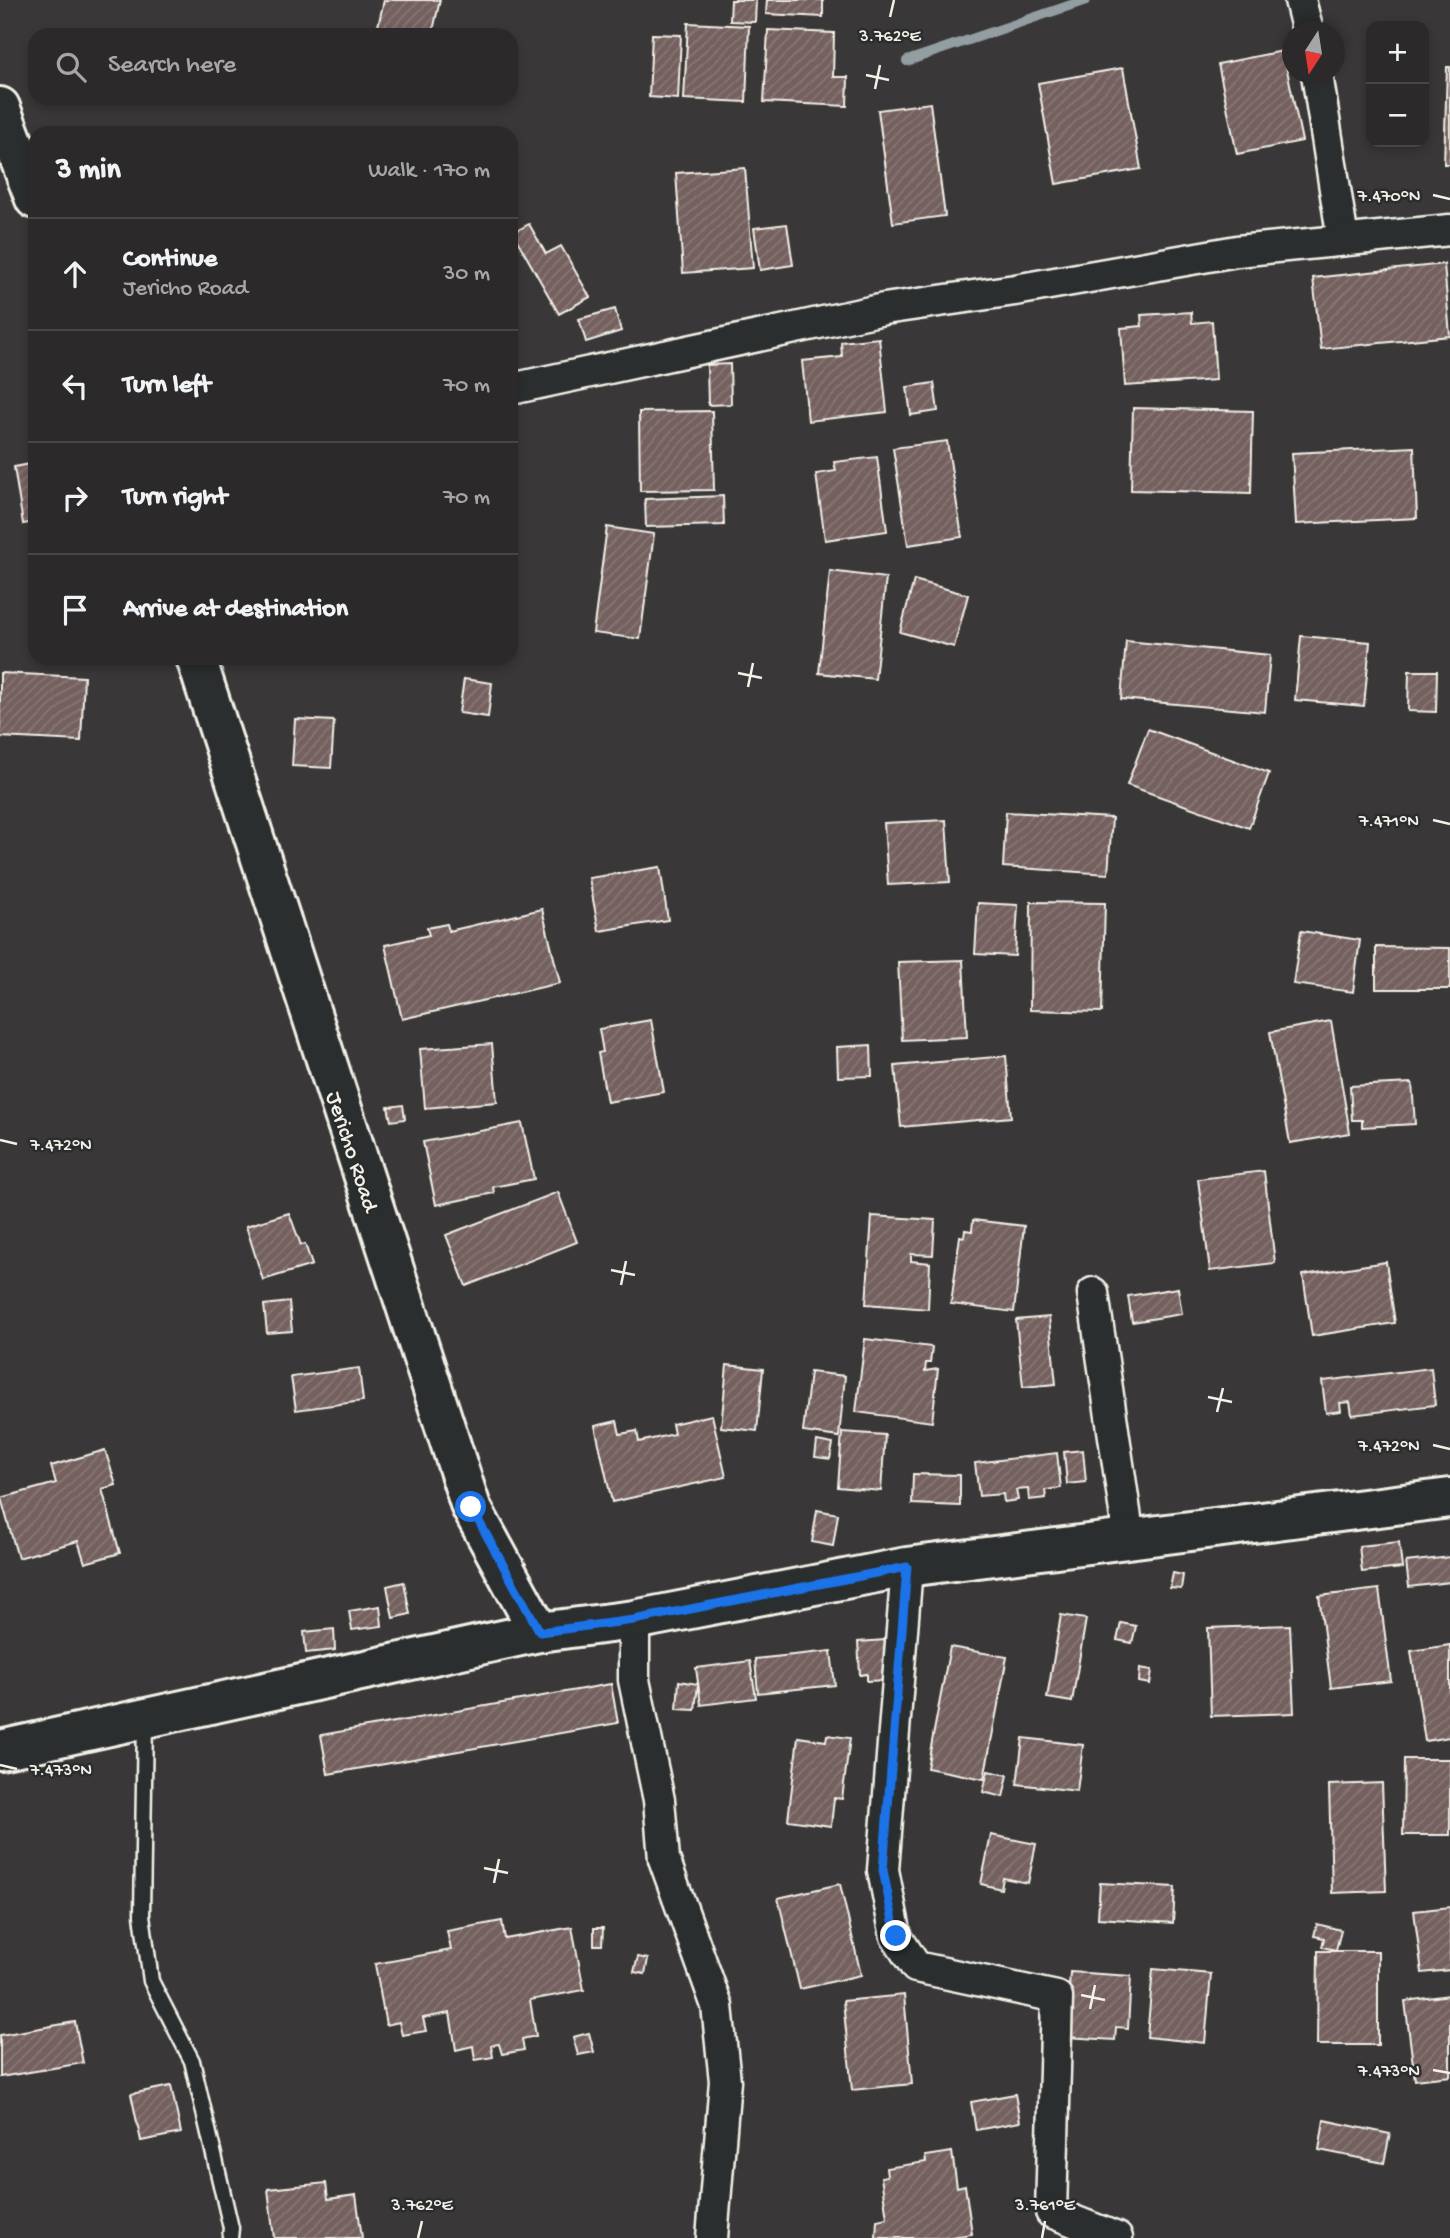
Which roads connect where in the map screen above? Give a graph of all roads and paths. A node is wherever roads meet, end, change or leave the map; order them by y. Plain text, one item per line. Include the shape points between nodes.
1 (1300, 0) edge
2 (1305, 21) edge
3 (1319, 84) edge
4 (0, 107) edge
5 (28, 181) edge
6 (1450, 230) edge
7 (1343, 240) junction
8 (518, 387) edge
9 (197, 665) edge
10 (1093, 1293) dead end
11 (1450, 1498) edge
12 (1129, 1539) junction
13 (907, 1567) junction
14 (634, 1620) junction
15 (540, 1632) junction
16 (145, 1718) junction
17 (0, 1750) edge
18 (230, 2238) edge
19 (712, 2238) edge
20 (1117, 2238) edge

1 - 2 street
3 - 7 street
4 - 5 main road
6 - 7 street
7 - 8 street via 1237,251 884,309
9 - 15 main road, Jericho Road via 471,1507
10 - 12 street
11 - 12 main road
12 - 13 main road
13 - 14 main road
13 - 20 street via 883,1870 896,1936 916,1967 1057,1997 1051,2212
14 - 15 main road
14 - 19 street via 634,1680 659,1800 664,1859 717,2006 725,2081
15 - 16 main road
16 - 17 main road
16 - 18 lane via 142,1915 151,1981 192,2061

